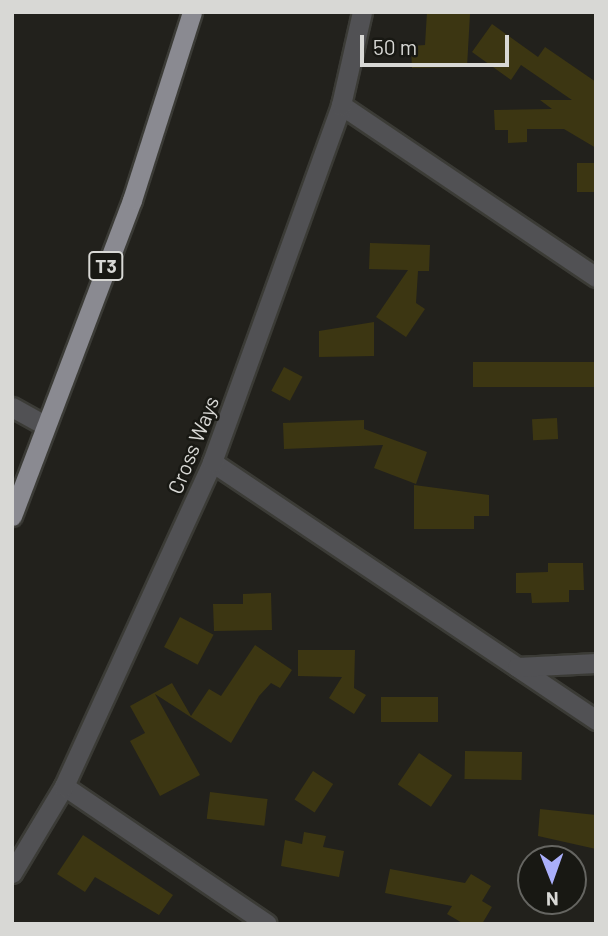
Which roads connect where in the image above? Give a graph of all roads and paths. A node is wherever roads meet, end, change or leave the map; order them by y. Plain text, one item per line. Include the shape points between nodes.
1 (192, 12) edge
2 (362, 12) edge
3 (341, 105) junction
4 (596, 277) edge
5 (12, 407) edge
6 (44, 425) junction
7 (212, 462) junction
8 (12, 516) edge
9 (596, 663) edge
10 (517, 667) junction
11 (596, 720) edge
12 (64, 786) junction
13 (12, 873) edge
14 (267, 924) edge

1 - 6 highway, T3 via 132,200
2 - 3 street, Cross Ways
3 - 4 street
3 - 7 street, Cross Ways
5 - 6 street
6 - 8 highway, T3
7 - 10 street
7 - 12 street, Cross Ways
9 - 10 street
10 - 11 street
12 - 13 street, Cross Ways
12 - 14 street

